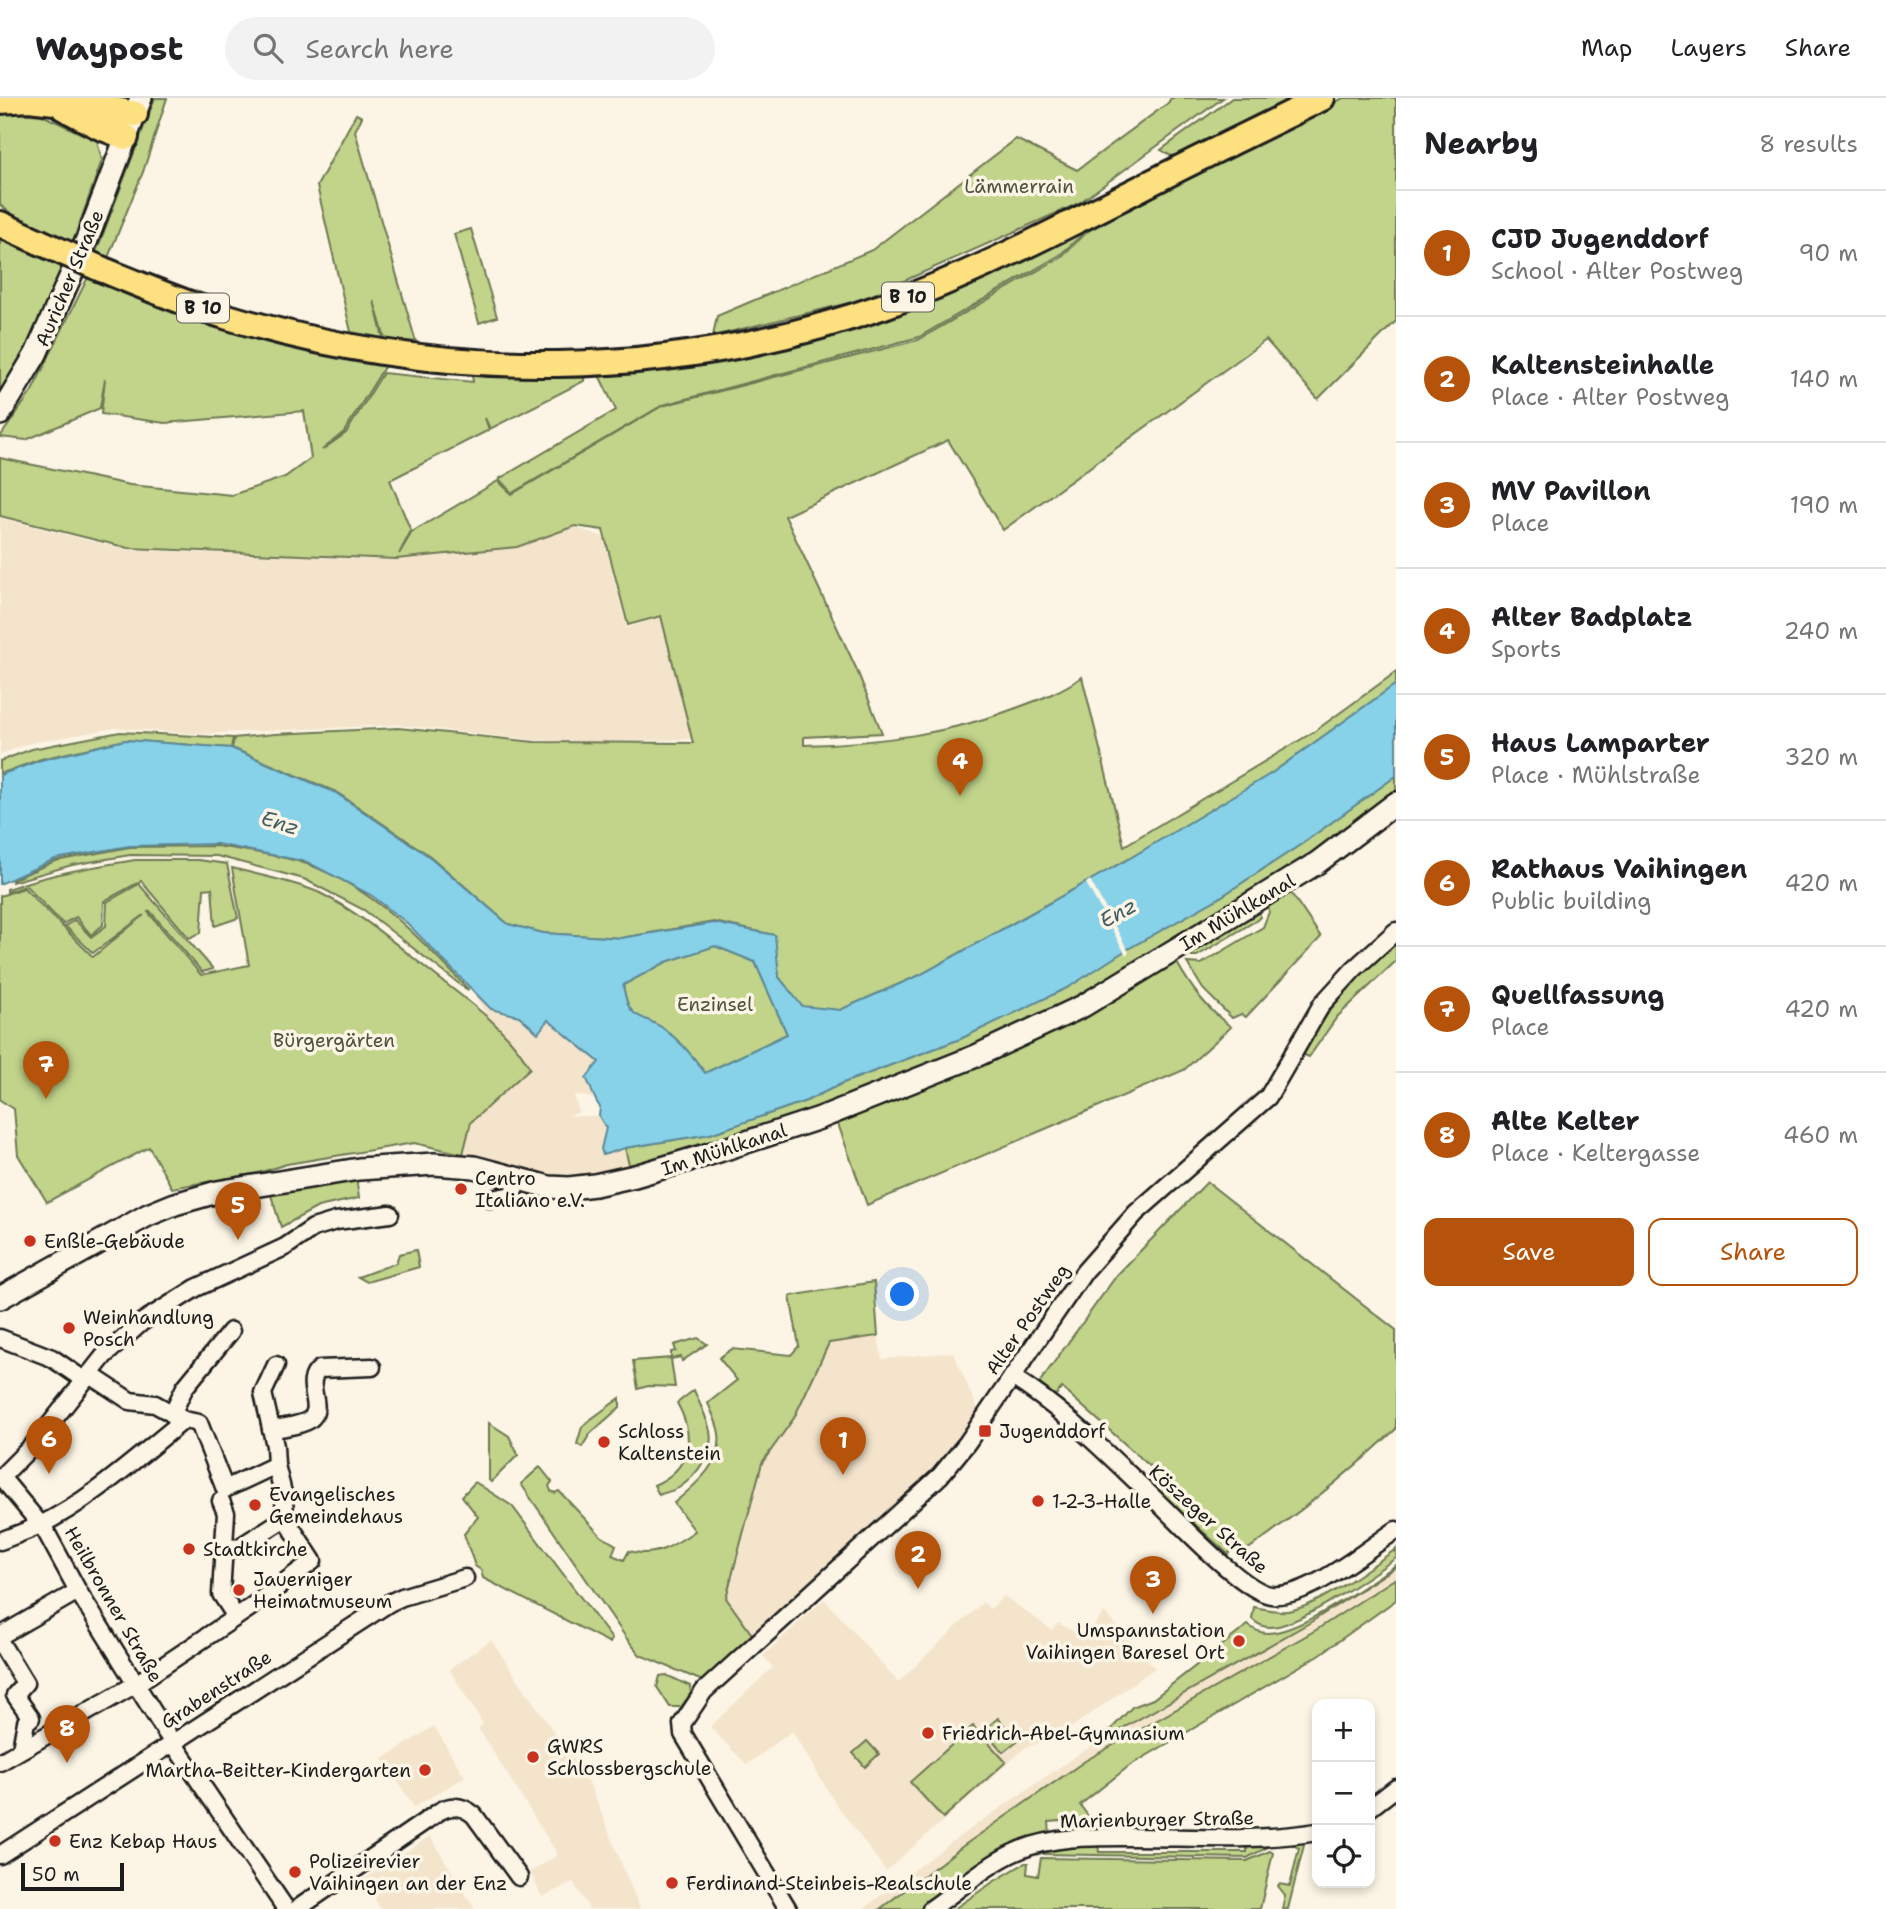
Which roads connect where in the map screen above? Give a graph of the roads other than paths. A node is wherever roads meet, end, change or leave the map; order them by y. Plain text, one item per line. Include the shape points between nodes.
1 (1322, 98) edge
2 (0, 101) edge
3 (134, 116) edge
4 (0, 224) edge
5 (0, 414) edge
6 (1396, 803) edge
7 (1396, 931) edge
8 (518, 1181) junction
9 (491, 1199) dead end
10 (390, 1214) dead end
11 (0, 1298) edge
12 (230, 1331) dead end
13 (0, 1338) edge
14 (276, 1365) dead end
15 (372, 1367) dead end
16 (87, 1377) junction
17 (1012, 1377) junction
18 (185, 1419) junction
19 (271, 1430) junction
20 (276, 1465) junction
21 (0, 1478) edge
22 (218, 1499) junction
23 (285, 1518) junction
24 (43, 1527) junction
25 (1396, 1530) edge
26 (0, 1541) edge
27 (225, 1547) junction
28 (465, 1578) dead end
29 (78, 1591) junction
30 (236, 1617) junction
31 (0, 1636) edge
32 (0, 1642) edge
33 (136, 1684) junction
34 (172, 1742) junction
35 (22, 1748) junction
36 (0, 1762) edge
37 (1396, 1788) edge
38 (1375, 1804) edge
39 (1312, 1833) edge
40 (0, 1854) edge
41 (519, 1877) dead end
42 (286, 1909) edge
43 (297, 1909) edge
44 (788, 1909) edge
45 (932, 1909) edge

1 - 4 main road, B 10, bridge via 918,294 744,345 613,363 477,363 405,356 308,338 227,317
2 - 3 main road via 58,104 81,118
3 - 5 street, Auricher Straße via 88,237 36,354
6 - 8 street, Im Mühlkanal via 1317,863 1083,1006 976,1056 820,1118 635,1176 569,1188
7 - 17 street, Alter Postweg via 1322,1004 1268,1097 1136,1213 1084,1272
8 - 9 street via 512,1195
8 - 11 street, Im Mühlkanal via 468,1166 415,1164 217,1192 159,1210
10 - 16 street via 313,1228 285,1247 196,1288 136,1326
12 - 18 street via 185,1387
13 - 16 street
14 - 19 street via 263,1394
15 - 19 street via 320,1369 312,1383 313,1416
16 - 18 street via 130,1401 155,1404
16 - 21 street
17 - 25 street, Köszeger Straße via 1048,1402 1257,1591 1296,1593
17 - 44 street, Alter Postweg via 940,1476 704,1691 682,1724 682,1734
18 - 22 street
18 - 24 street
19 - 20 street
20 - 22 street
20 - 23 street
21 - 24 street, Heilbronner Straße
22 - 27 street via 226,1513
23 - 27 street via 238,1548
23 - 30 street via 313,1561
24 - 26 street
24 - 29 street, Heilbronner Straße
27 - 30 street via 221,1594
28 - 34 street, Grabenstraße via 388,1603
29 - 31 street
29 - 33 street, Heilbronner Straße
30 - 33 street
32 - 35 street via 25,1683 15,1695 31,1718 26,1722
33 - 34 street, Heilbronner Straße
33 - 35 street
34 - 40 street, Grabenstraße
34 - 42 street, Heilbronner Straße
35 - 36 street
37 - 38 street
39 - 45 street, Marienburger Straße via 1281,1838 1053,1841 1005,1858
41 - 43 street via 474,1815 452,1807

